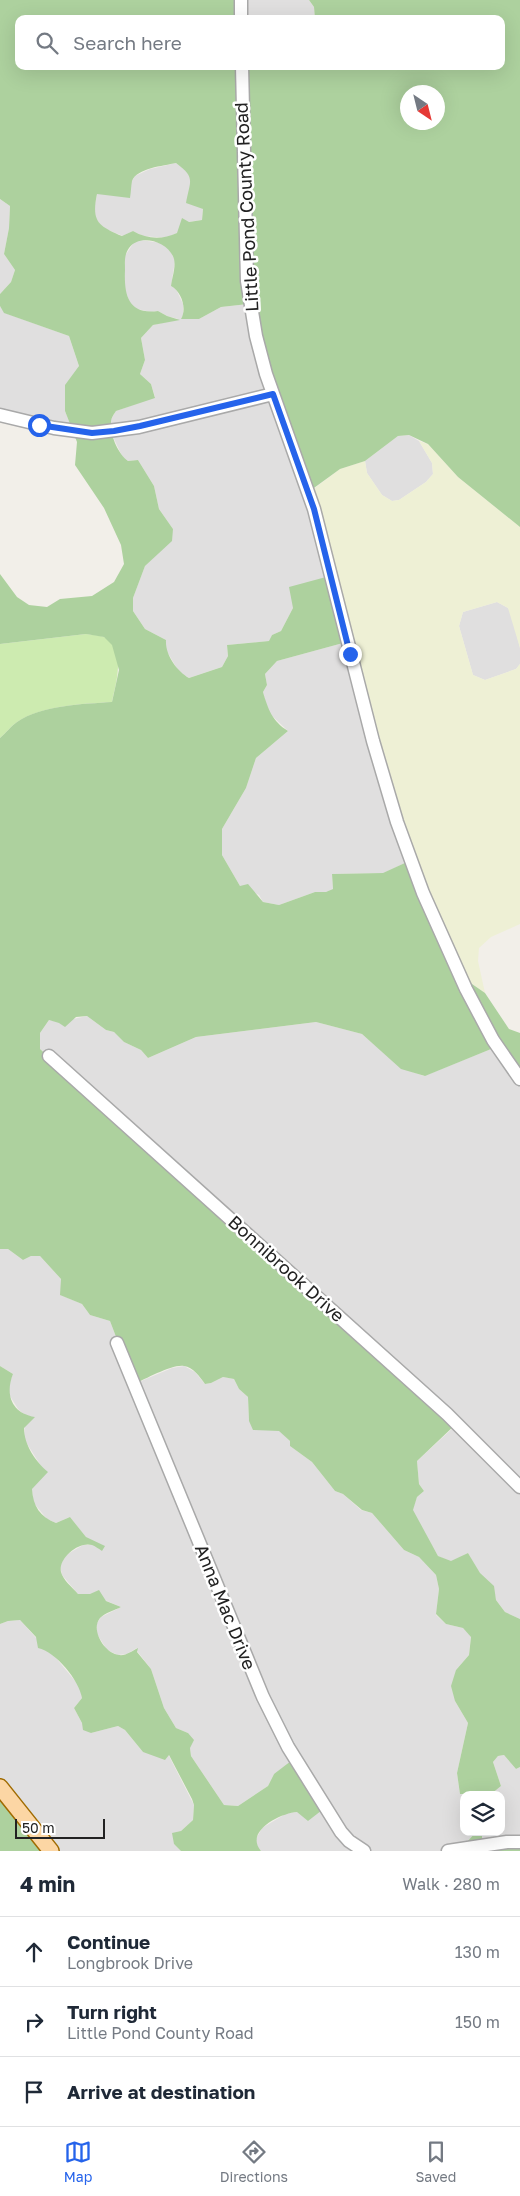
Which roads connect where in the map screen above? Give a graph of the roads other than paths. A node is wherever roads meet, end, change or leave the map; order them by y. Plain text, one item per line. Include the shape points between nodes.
1 (241, 0) edge
2 (241, 15) edge
3 (242, 70) edge
4 (273, 394) junction
5 (0, 415) edge
6 (50, 1056) dead end
7 (520, 1078) edge
8 (117, 1343) dead end
9 (520, 1487) edge
10 (0, 1787) edge
11 (520, 1842) edge
12 (51, 1851) edge
13 (364, 1851) edge
14 (448, 1851) edge

1 - 2 street
3 - 4 street, Little Pond County Road via 247,281 256,336
4 - 5 street via 140,426 92,433
4 - 7 street, Little Pond County Road via 314,509 397,822 423,893 466,989 493,1040
6 - 9 street, Bonnibrook Drive via 447,1414
8 - 13 street, Anna Mac Drive via 262,1697 288,1747 341,1832
10 - 12 main road
11 - 14 street

